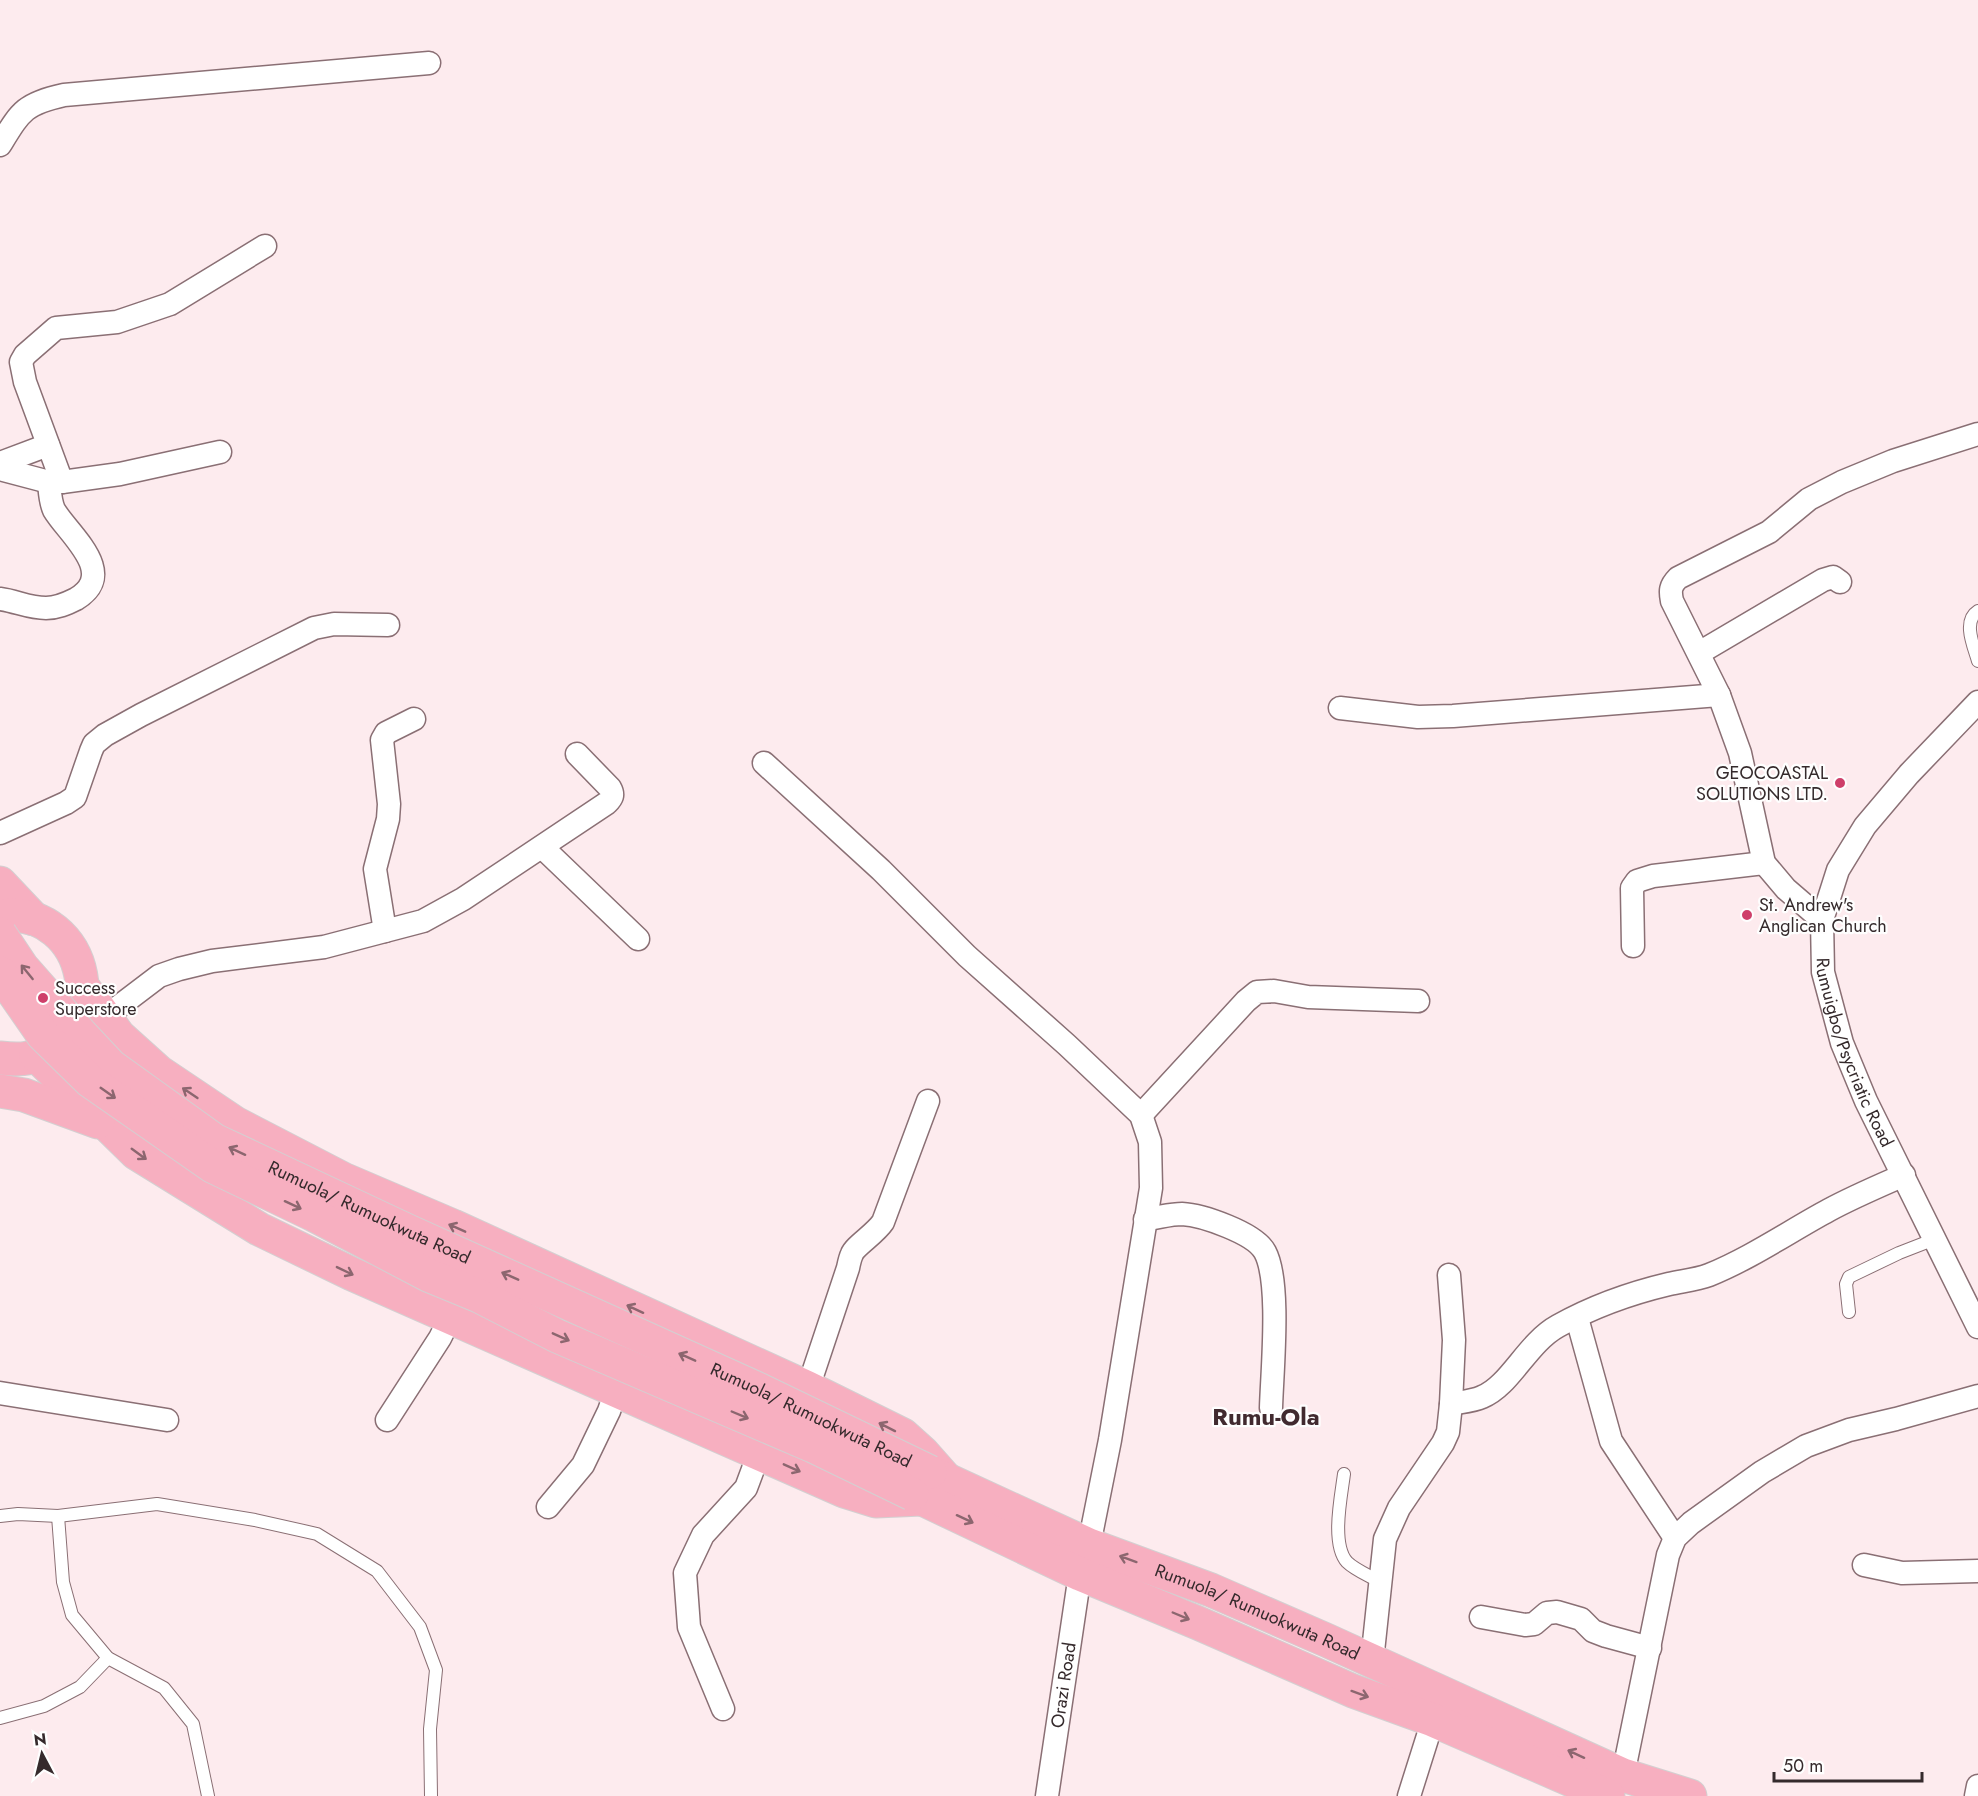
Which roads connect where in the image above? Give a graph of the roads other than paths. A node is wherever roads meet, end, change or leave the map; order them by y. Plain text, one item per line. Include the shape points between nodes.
1 (429, 63) dead end
2 (0, 145) edge
3 (265, 246) dead end
4 (1978, 434) edge
5 (48, 445) junction
6 (220, 452) dead end
7 (0, 463) edge
8 (0, 469) edge
9 (56, 482) junction
10 (1840, 582) dead end
11 (0, 599) edge
12 (1978, 611) edge
13 (388, 625) dead end
14 (1699, 653) junction
15 (1978, 661) edge
16 (1719, 695) junction
17 (1978, 702) edge
18 (1340, 708) dead end
19 (414, 719) dead end
20 (577, 754) dead end
21 (764, 763) dead end
22 (0, 834) edge
23 (542, 847) junction
24 (1764, 863) junction
25 (0, 883) edge
26 (0, 916) edge
27 (34, 919) junction
28 (1822, 920) junction
29 (385, 931) junction
30 (0, 934) edge
31 (638, 939) dead end
32 (1633, 946) dead end
33 (0, 973) edge
34 (83, 987) junction
35 (1418, 1001) dead end
36 (105, 1017) junction
37 (36, 1055) junction
38 (0, 1059) edge
39 (0, 1091) edge
40 (928, 1101) dead end
41 (1141, 1115) junction
42 (109, 1126) junction
43 (1904, 1175) junction
44 (1145, 1220) junction
45 (1935, 1239) junction
46 (1449, 1275) dead end
47 (1849, 1312) dead end
48 (450, 1318) junction
49 (1577, 1318) junction
50 (1978, 1327) edge
51 (808, 1388) junction
52 (616, 1391) junction
53 (0, 1393) edge
54 (1978, 1396) edge
55 (1451, 1404) junction
56 (1271, 1408) dead end
57 (167, 1420) dead end
58 (387, 1420) dead end
59 (759, 1453) junction
60 (1344, 1474) dead end
61 (927, 1486) junction
62 (549, 1507) dead end
63 (0, 1516) edge
64 (58, 1516) junction
65 (1675, 1538) junction
66 (1084, 1559) junction
67 (1864, 1565) dead end
68 (1978, 1571) edge
69 (1380, 1581) junction
70 (1481, 1617) dead end
71 (1650, 1648) junction
72 (108, 1658) junction
73 (1372, 1661) junction
74 (723, 1709) dead end
75 (0, 1718) edge
76 (1433, 1720) junction
77 (1978, 1785) edge
78 (1616, 1786) edge
79 (208, 1796) edge
80 (431, 1796) edge
81 (1047, 1796) edge
82 (1409, 1796) edge
83 (1690, 1796) edge
84 (1976, 1796) edge

1 - 2 street via 64,95 38,100 19,115
3 - 5 street via 170,304 117,322 56,328 25,355 21,362 25,382
4 - 14 street via 1842,482 1809,499 1768,532 1678,578 1670,592 1672,601
5 - 7 street
5 - 9 street
6 - 9 street via 120,474
8 - 9 street
9 - 11 street via 51,502 89,557 93,567 90,585 64,606 48,609
10 - 14 street via 1833,577 1823,580
12 - 15 lane via 1970,623
13 - 22 street via 334,624 314,628 141,714 94,744 75,797
14 - 16 street
16 - 18 street via 1453,716 1418,717
16 - 24 street via 1740,753
17 - 28 street, Rumuigbo/Psycriatic Road via 1865,826 1838,870
19 - 29 street via 386,733 382,740 389,804 375,869
20 - 23 street via 610,788 612,798
21 - 41 street
23 - 29 street via 423,921
23 - 31 street
24 - 28 street via 1786,889
24 - 32 street via 1637,881 1632,888
25 - 27 main road
26 - 27 main road
27 - 34 main road via 67,942 79,962
28 - 43 street, Rumuigbo/Psycriatic Road via 1823,972 1842,1043
29 - 36 street via 324,947 178,969 159,976
61 -> 30 main road, Rumuola/ Rumuokwuta Road, bridge via 760,1390 214,1140 111,1066 22,968
33 -> 61 main road, Rumuola/ Rumuokwuta Road, bridge via 43,1035 90,1081 212,1166 557,1336 813,1446
34 - 36 main road
34 - 37 main road via 79,1011 70,1028 58,1042
35 - 41 street via 1257,992
51 -> 36 main road via 343,1179 235,1123 159,1072 119,1036
37 - 38 main road
37 - 42 main road
39 - 42 main road via 24,1095
40 - 51 street via 882,1222 876,1232 853,1250
41 - 44 street, Orazi Road via 1151,1154
42 -> 48 main road via 136,1153 259,1229
43 - 45 street, Rumuigbo/Psycriatic Road
43 - 49 street via 1832,1208 1723,1269 1696,1280 1628,1296
44 - 56 street via 1181,1214 1195,1216 1228,1227 1259,1243 1264,1250 1274,1291
44 - 66 street, Orazi Road via 1114,1418
45 - 47 lane via 1849,1277
45 - 50 street, Rumuigbo/Psycriatic Road
46 - 55 street via 1454,1340
48 - 52 main road
48 - 58 street
49 - 55 street via 1546,1334 1496,1389 1474,1400
49 - 65 street via 1611,1441
61 -> 51 main road via 923,1454 903,1435
52 - 59 main road
52 - 62 street via 583,1465
53 - 57 street
54 - 65 street via 1849,1430 1806,1446 1762,1472
55 - 69 street via 1443,1443 1399,1508 1385,1539
59 -> 61 main road via 844,1491 876,1500
59 - 74 street via 746,1488 703,1535 686,1573 689,1627
60 - 69 lane via 1339,1516 1342,1554 1348,1564
61 - 66 main road, Rumuola/ Rumuokwuta Road
63 - 64 lane
64 - 72 lane via 63,1582 72,1615
64 - 80 lane via 157,1504 255,1520 317,1534 377,1571 420,1627 436,1670 430,1730
65 - 71 street via 1668,1555
73 -> 66 main road, Rumuola/ Rumuokwuta Road via 1211,1590
66 -> 76 main road, Rumuola/ Rumuokwuta Road via 1198,1623 1353,1691
66 - 81 street, Orazi Road
67 - 68 street via 1902,1573
69 - 73 street
70 - 71 street via 1525,1625 1534,1624 1546,1613 1557,1612 1581,1619 1593,1631
71 - 78 street
72 - 75 lane via 80,1687 44,1706
72 - 79 lane via 164,1688 193,1724
78 -> 73 main road, Rumuola/ Rumuokwuta Road
76 - 78 main road, Rumuola/ Rumuokwuta Road
76 - 82 street
77 - 84 street
78 - 83 main road, Rumuola/ Rumuokwuta Road

